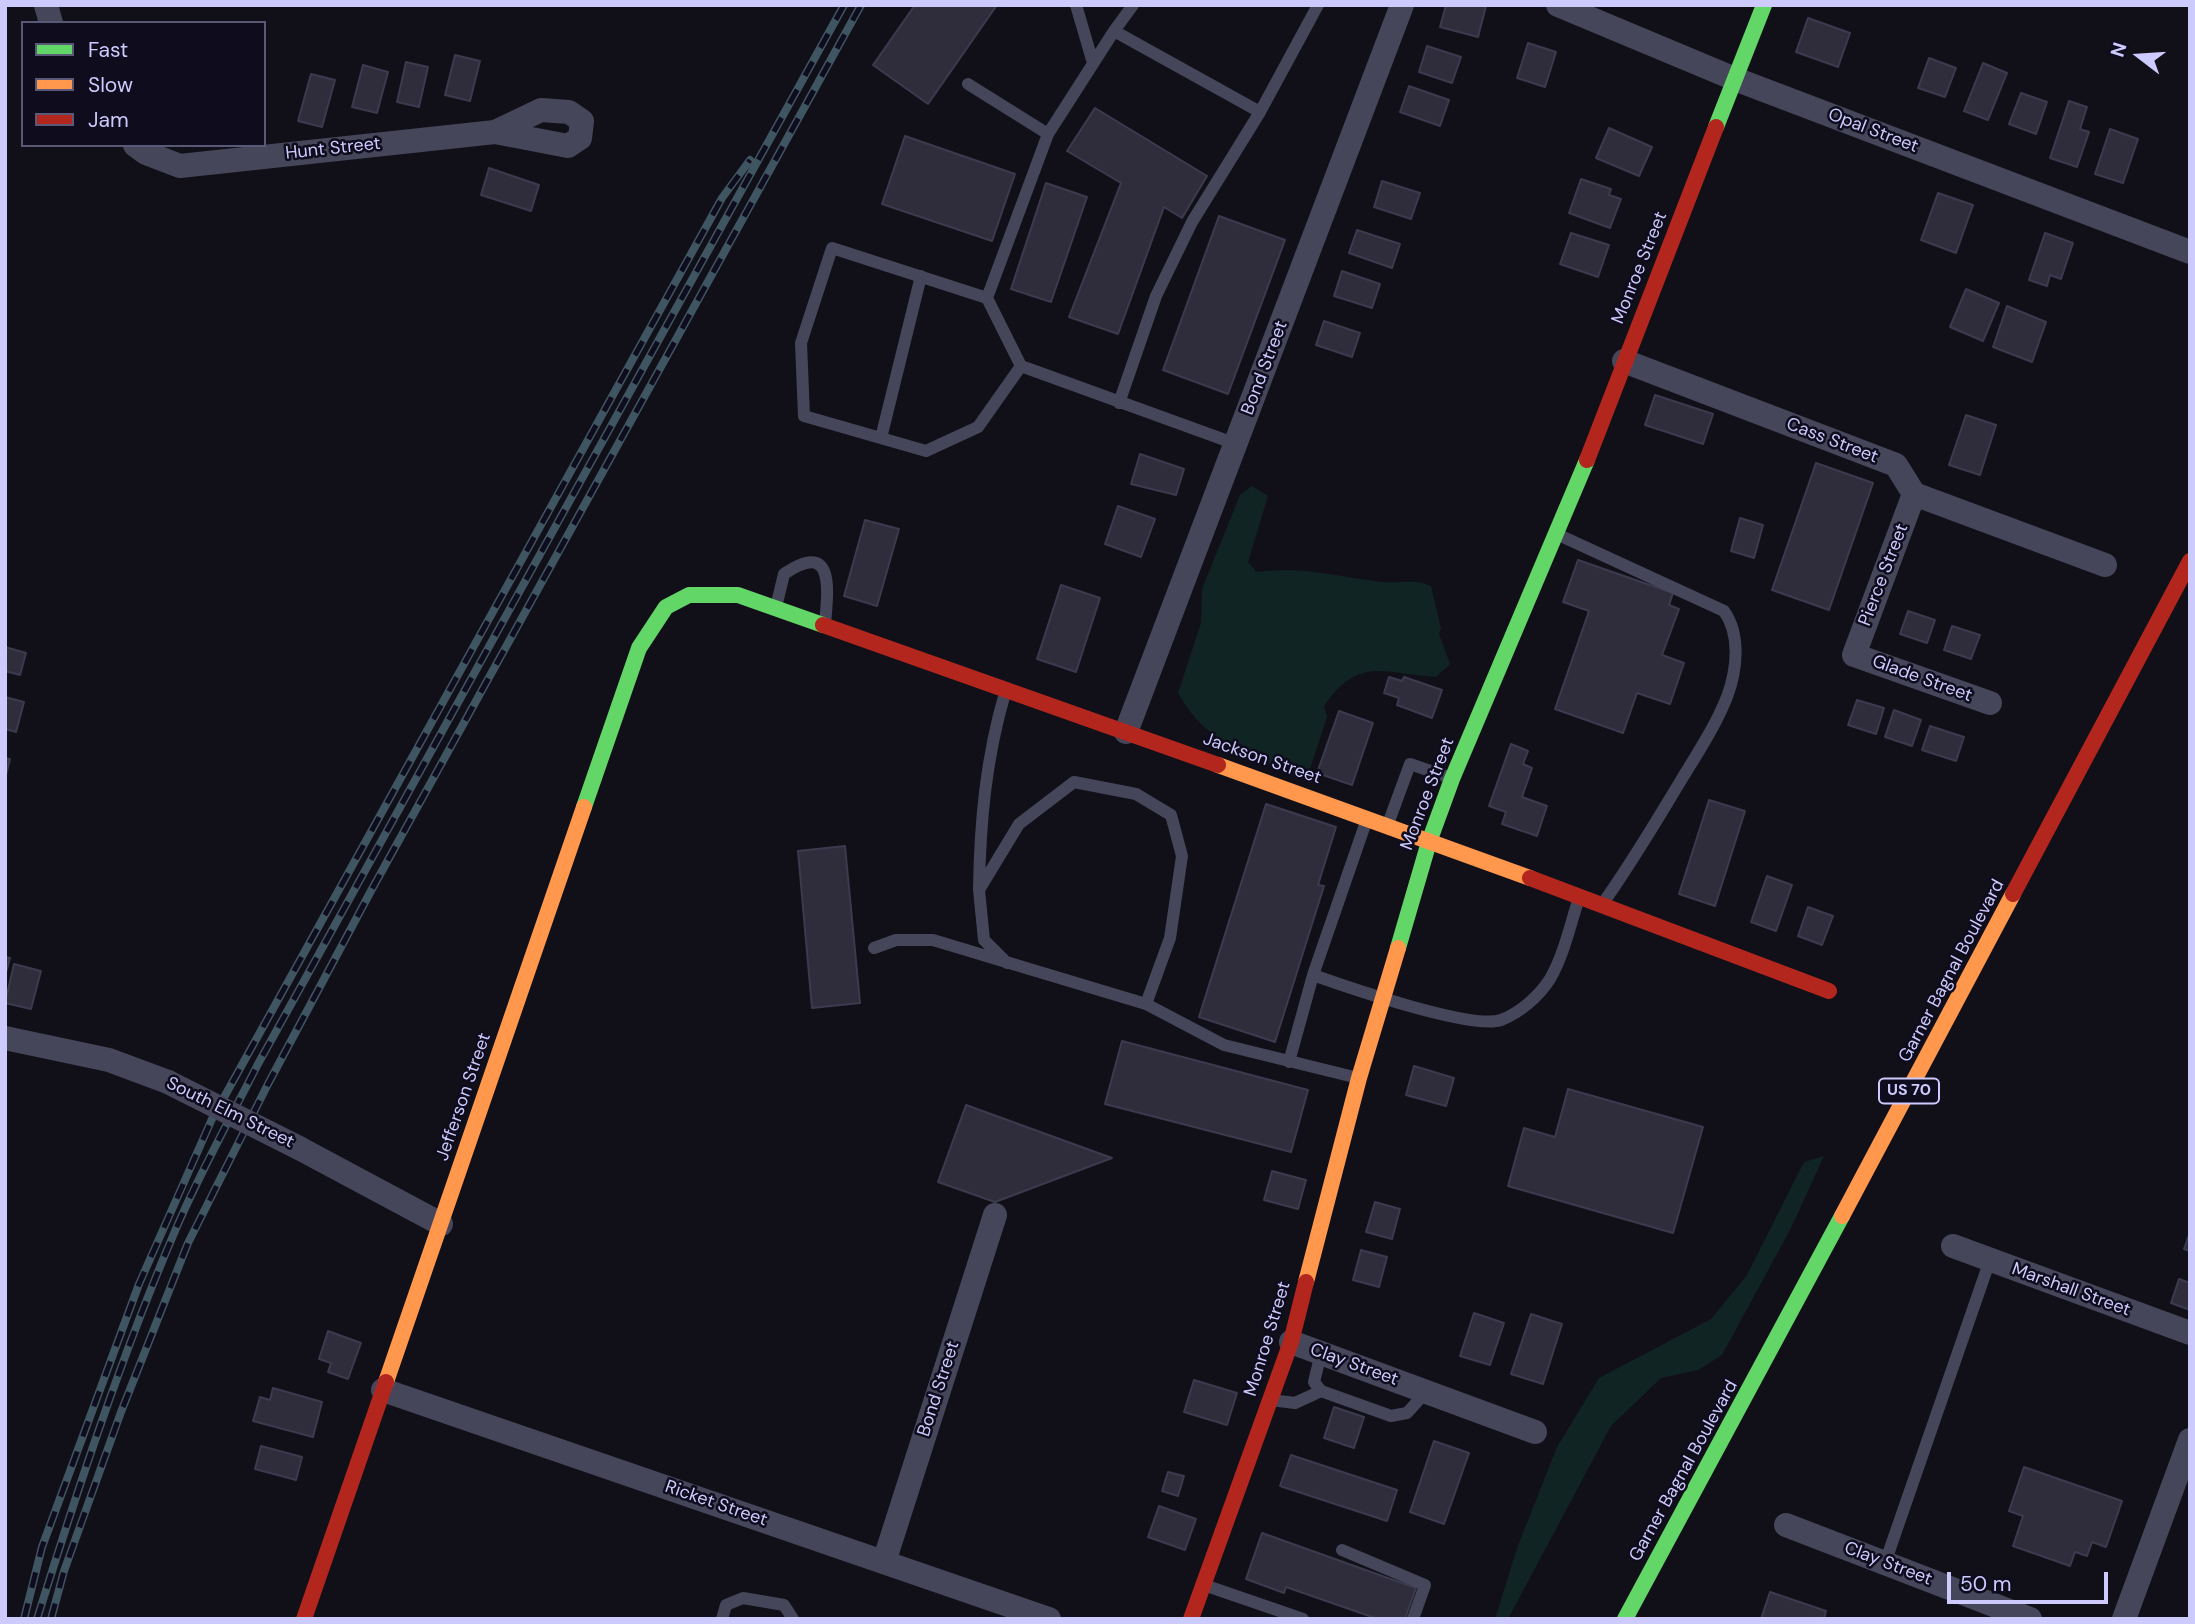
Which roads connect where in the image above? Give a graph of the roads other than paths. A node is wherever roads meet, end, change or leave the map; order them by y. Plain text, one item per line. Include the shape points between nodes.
1 (1076, 5) edge
2 (1133, 5) edge
3 (1318, 5) edge
4 (1402, 5) edge
5 (1558, 5) edge
6 (1764, 5) edge
7 (1114, 30) junction
8 (1093, 63) junction
9 (1735, 79) junction
10 (968, 84) dead end
11 (1260, 112) junction
12 (495, 132) dead end
13 (1048, 134) junction
14 (139, 147) edge
15 (2190, 252) edge
16 (920, 276) junction
17 (987, 298) junction
18 (1624, 361) junction
19 (1021, 366) junction
20 (1119, 403) junction
21 (881, 439) junction
22 (1236, 444) junction
23 (1914, 494) junction
24 (1558, 534) junction
25 (2190, 562) edge
26 (2105, 565) dead end
27 (676, 599) joint
28 (775, 608) junction
29 (825, 625) junction
30 (1854, 655) joint
31 (1007, 688) junction
32 (1990, 703) dead end
33 (1126, 732) junction
34 (1452, 779) junction
35 (1367, 817) junction
36 (1388, 824) junction
37 (1429, 842) junction
38 (979, 890) junction
39 (1579, 898) junction
40 (1602, 905) junction
41 (874, 948) dead end
42 (1007, 962) junction
43 (1313, 975) junction
44 (1829, 991) dead end
45 (1381, 999) junction
46 (1146, 1004) junction
47 (5, 1038) edge
48 (1289, 1062) junction
49 (1359, 1078) junction
50 (995, 1215) dead end
51 (441, 1224) junction
52 (1953, 1246) dead end
53 (1990, 1260) junction
54 (2190, 1333) edge
55 (1291, 1342) junction
56 (1321, 1353) junction
57 (383, 1390) junction
58 (1321, 1391) junction
59 (1426, 1392) junction
60 (1270, 1400) junction
61 (1535, 1432) dead end
62 (2190, 1440) edge
63 (1786, 1525) dead end
64 (1342, 1550) dead end
65 (884, 1562) junction
66 (1885, 1563) junction
67 (1203, 1584) junction
68 (304, 1619) edge
69 (722, 1619) edge
70 (793, 1619) edge
71 (1049, 1619) edge
72 (1191, 1619) edge
73 (1303, 1619) edge
74 (1413, 1619) edge
75 (1625, 1619) edge
76 (2030, 1619) edge
77 (2124, 1619) edge

1 - 8 lane
2 - 7 lane
3 - 11 lane
4 - 22 street, Bond Street
5 - 9 street, Opal Street
6 - 9 main road, Monroe Street
7 - 8 lane
7 - 11 lane
8 - 13 lane
9 - 15 street, Opal Street
9 - 18 main road, Monroe Street
10 - 13 lane
11 - 20 lane via 1192,222 1162,284
12 - 14 street, Hunt Street via 180,166
13 - 17 lane
16 - 17 lane
16 - 21 lane
16 - 21 lane via 832,248 801,343 804,416
17 - 19 lane
18 - 23 street, Cass Street via 1896,465
18 - 24 main road, Monroe Street
19 - 20 lane
19 - 21 lane via 978,427 926,452
20 - 22 lane
22 - 33 street, Bond Street
23 - 26 street
23 - 30 street, Pierce Street
24 - 34 main road, Monroe Street
24 - 40 lane via 1724,611 1734,626 1735,658 1727,696 1711,731
25 - 75 main road, Garner Bagnal Boulevard / US 70
27 - 28 main road, Jackson Street via 707,590
27 - 51 main road, Jefferson Street via 652,619 639,648
28 - 29 main road, Jackson Street
28 - 29 lane via 784,574 800,563 817,563 828,578
29 - 31 main road, Jackson Street
30 - 32 street, Glade Street
31 - 33 main road, Jackson Street
31 - 38 lane via 986,777
33 - 35 main road, Jackson Street
34 - 36 lane via 1410,764
34 - 37 main road, Monroe Street
35 - 36 main road, Jackson Street
35 - 43 lane
36 - 37 main road, Jackson Street
37 - 39 main road, Jackson Street
37 - 45 main road, Monroe Street
38 - 42 lane via 984,940
38 - 46 lane via 1019,824 1074,782 1136,793 1171,815 1182,856 1170,938
39 - 40 main road, Jackson Street
39 - 45 lane via 1550,979 1536,997 1499,1021 1478,1021
40 - 44 main road, Jackson Street
41 - 42 lane via 896,940 933,940
42 - 46 lane
43 - 45 lane
43 - 48 lane
45 - 49 main road, Monroe Street
46 - 48 lane via 1224,1045
47 - 51 street, South Elm Street, bridge via 109,1060 168,1082
48 - 49 lane
49 - 55 main road, Monroe Street
50 - 65 street, Bond Street
51 - 57 main road, Jefferson Street
52 - 53 street, Marshall Street
53 - 54 street, Marshall Street
53 - 66 lane
55 - 56 street, Clay Street
55 - 60 main road, Monroe Street
56 - 58 lane via 1314,1382
56 - 59 street, Clay Street
57 - 65 street, Ricket Street
57 - 68 main road, Jefferson Street
58 - 59 lane via 1391,1416 1407,1413
58 - 60 lane via 1295,1403
59 - 61 street, Clay Street
60 - 67 main road, Monroe Street
62 - 77 street
63 - 66 street, Clay Street
64 - 74 lane via 1425,1584
65 - 71 street, Ricket Street
66 - 76 street, Clay Street
67 - 72 main road, Monroe Street
67 - 73 lane
69 - 70 lane via 726,1605 743,1598 784,1605

